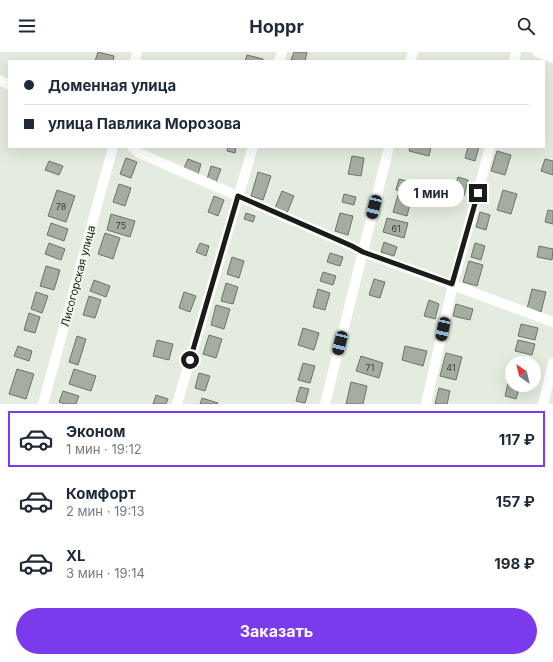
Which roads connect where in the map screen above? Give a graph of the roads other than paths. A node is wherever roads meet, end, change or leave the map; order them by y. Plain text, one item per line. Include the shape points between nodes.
1 (536, 52) edge
2 (553, 58) edge
3 (113, 148) edge
4 (133, 148) edge
5 (253, 148) edge
6 (389, 148) edge
7 (490, 148) edge
8 (238, 196) junction
9 (363, 252) junction
10 (452, 284) junction
11 (553, 322) edge
12 (553, 363) edge
13 (43, 404) edge
14 (178, 404) edge
15 (325, 404) edge
16 (426, 404) edge
17 (543, 404) edge

1 - 2 street
3 - 13 street, Лисогорская улица
4 - 8 street via 139,153
5 - 8 street
6 - 9 street
7 - 10 street
8 - 9 street
8 - 14 street
9 - 10 street
9 - 15 street
10 - 11 street
10 - 16 street
12 - 17 street

